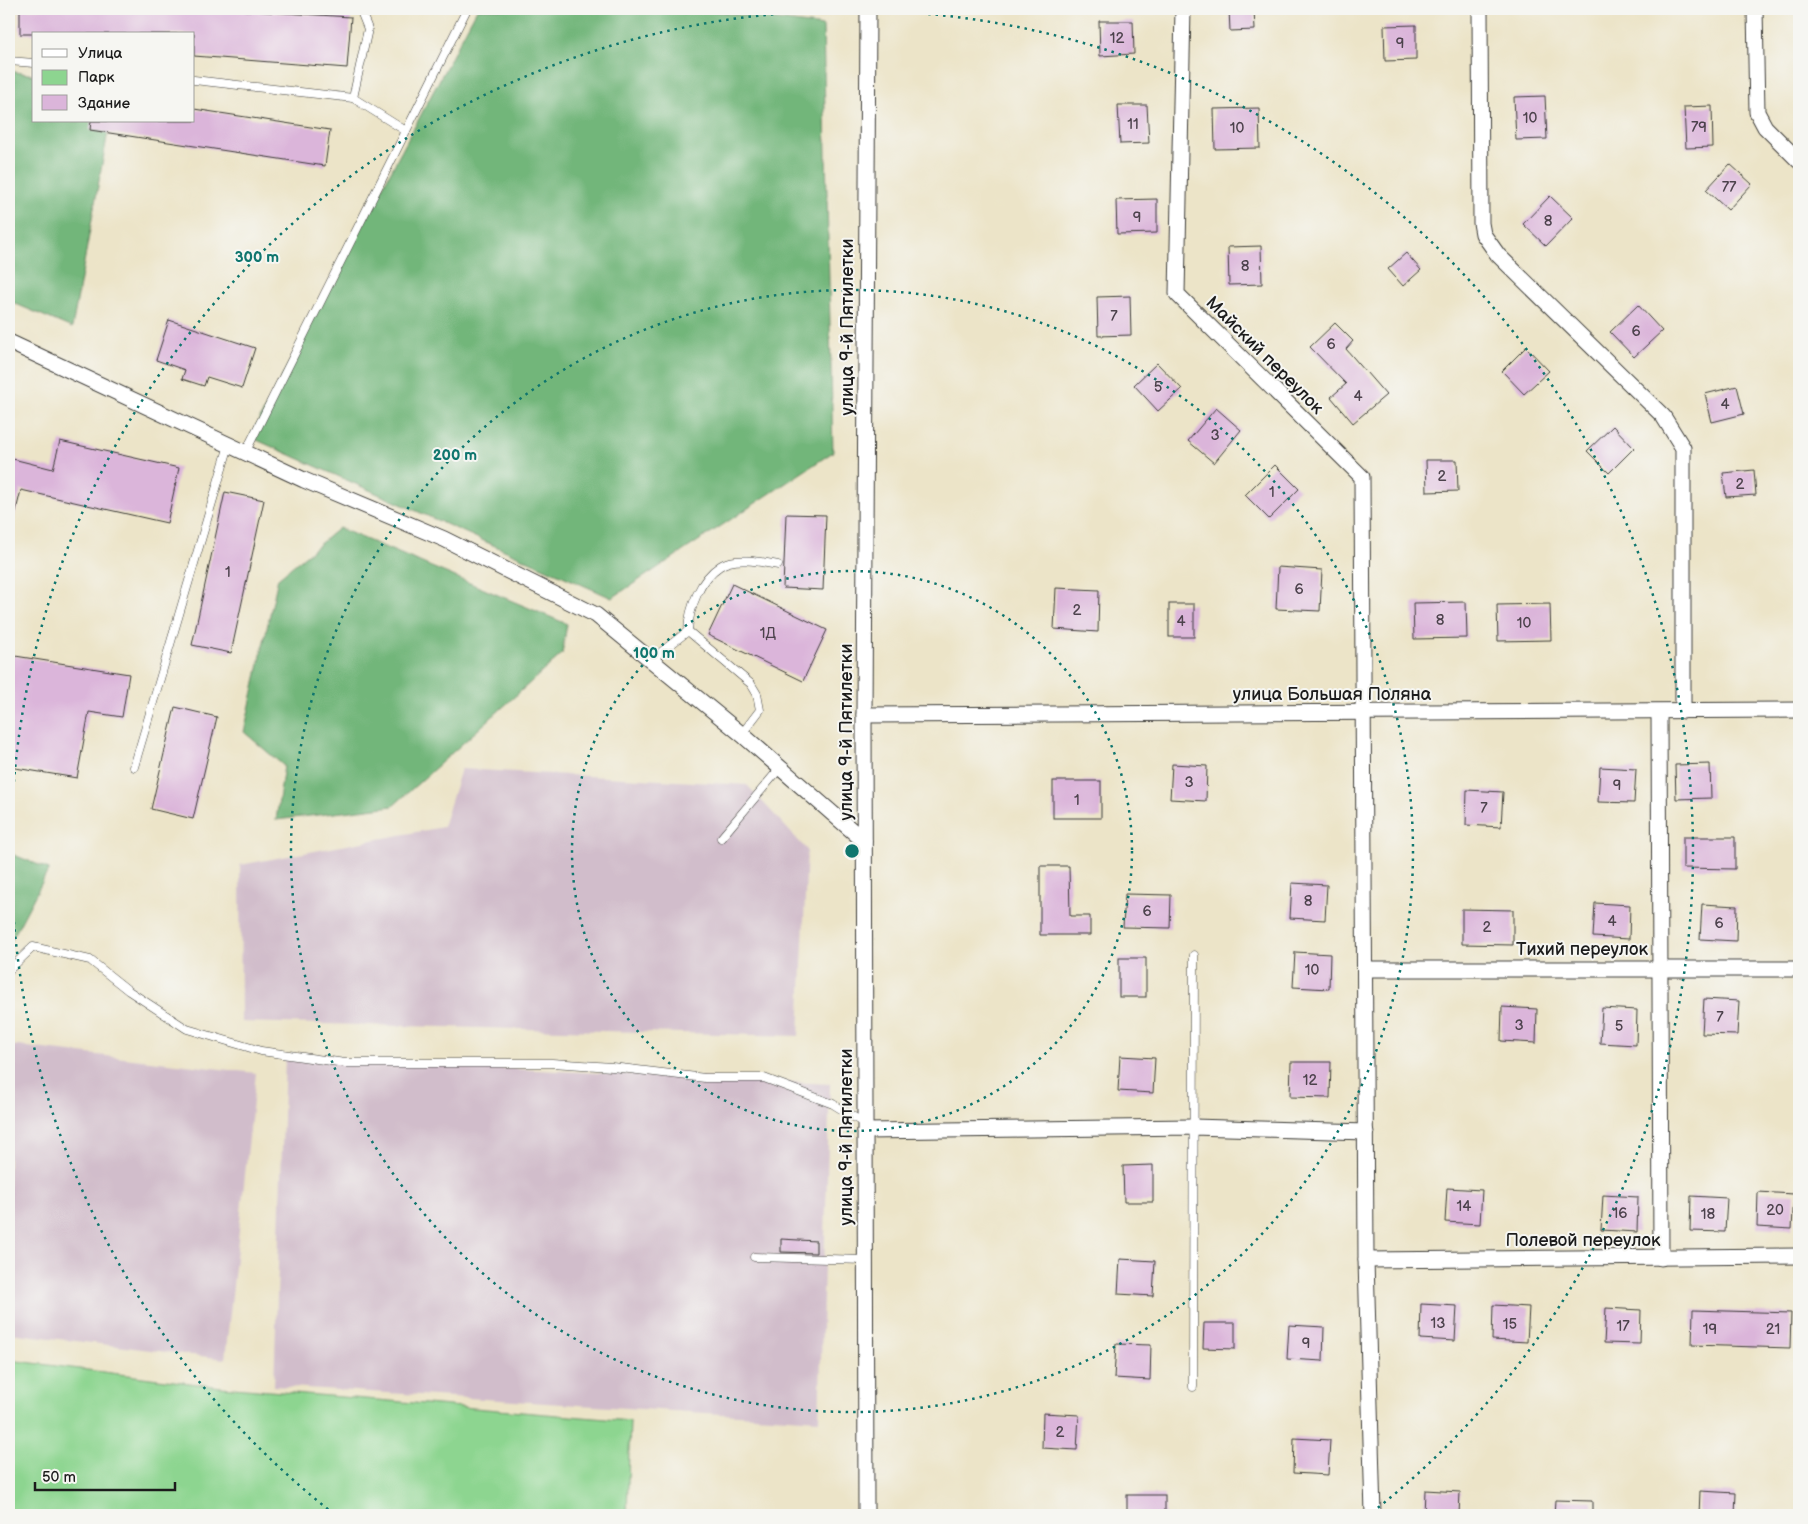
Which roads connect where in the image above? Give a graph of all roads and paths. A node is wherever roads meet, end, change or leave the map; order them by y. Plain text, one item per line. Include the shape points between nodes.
1 (360, 9) edge
2 (467, 9) edge
3 (868, 9) edge
4 (1183, 9) edge
5 (1480, 9) edge
6 (1755, 9) edge
7 (9, 61) edge
8 (32, 63) edge
9 (195, 80) edge
10 (354, 98) junction
11 (406, 131) junction
12 (1799, 161) edge
13 (9, 342) edge
14 (228, 445) junction
15 (245, 453) junction
16 (778, 565) dead end
17 (688, 630) junction
18 (651, 660) junction
19 (1799, 710) edge
20 (1365, 712) junction
21 (1659, 712) junction
22 (1684, 712) junction
23 (864, 715) junction
24 (741, 735) junction
25 (134, 767) dead end
26 (780, 768) junction
27 (721, 838) dead end
28 (864, 841) junction
29 (1194, 955) dead end
30 (1660, 967) junction
31 (1366, 969) junction
32 (1799, 969) edge
33 (9, 970) edge
34 (1193, 1127) junction
35 (865, 1128) junction
36 (1366, 1132) junction
37 (1799, 1256) edge
38 (754, 1257) dead end
39 (1661, 1258) junction
40 (865, 1260) junction
41 (1366, 1260) junction
42 (1193, 1386) dead end
43 (866, 1515) edge
44 (1373, 1515) edge

1 - 10 lane via 368,29
2 - 11 lane
3 - 23 street, улица 9-й Пятилетки
4 - 20 street, Майский переулок via 1177,294 1362,477
5 - 22 street via 1480,223 1483,234 1498,256 1662,416 1683,448
6 - 12 street via 1757,112 1765,127
7 - 8 lane
9 - 10 lane
10 - 11 lane
11 - 15 lane
13 - 14 street
14 - 15 street
14 - 25 lane
15 - 18 street via 444,540 596,615
16 - 17 lane via 749,560 721,565 700,588 689,617
17 - 18 lane
17 - 24 lane via 751,684 757,694 760,710
18 - 24 street
19 - 22 street, улица Большая Поляна
20 - 21 street, улица Большая Поляна
20 - 23 street, улица Большая Поляна
20 - 31 street, Майский переулок
21 - 22 street, улица Большая Поляна
21 - 30 street
23 - 28 street, улица 9-й Пятилетки
24 - 26 street
26 - 27 lane
26 - 28 street
28 - 35 street, улица 9-й Пятилетки
29 - 34 lane
30 - 31 street, Тихий переулок
30 - 32 street, Тихий переулок
30 - 39 street
31 - 36 street, Майский переулок
33 - 35 lane via 33,947 90,960 129,992 187,1029 261,1051 345,1063 552,1063 705,1078 764,1078 833,1104
34 - 35 street
34 - 36 street
34 - 42 lane
35 - 40 street, улица 9-й Пятилетки
36 - 41 street, Майский переулок
37 - 39 street, Полевой переулок
38 - 40 lane
39 - 41 street, Полевой переулок
40 - 43 street, улица 9-й Пятилетки
41 - 44 street, Майский переулок

